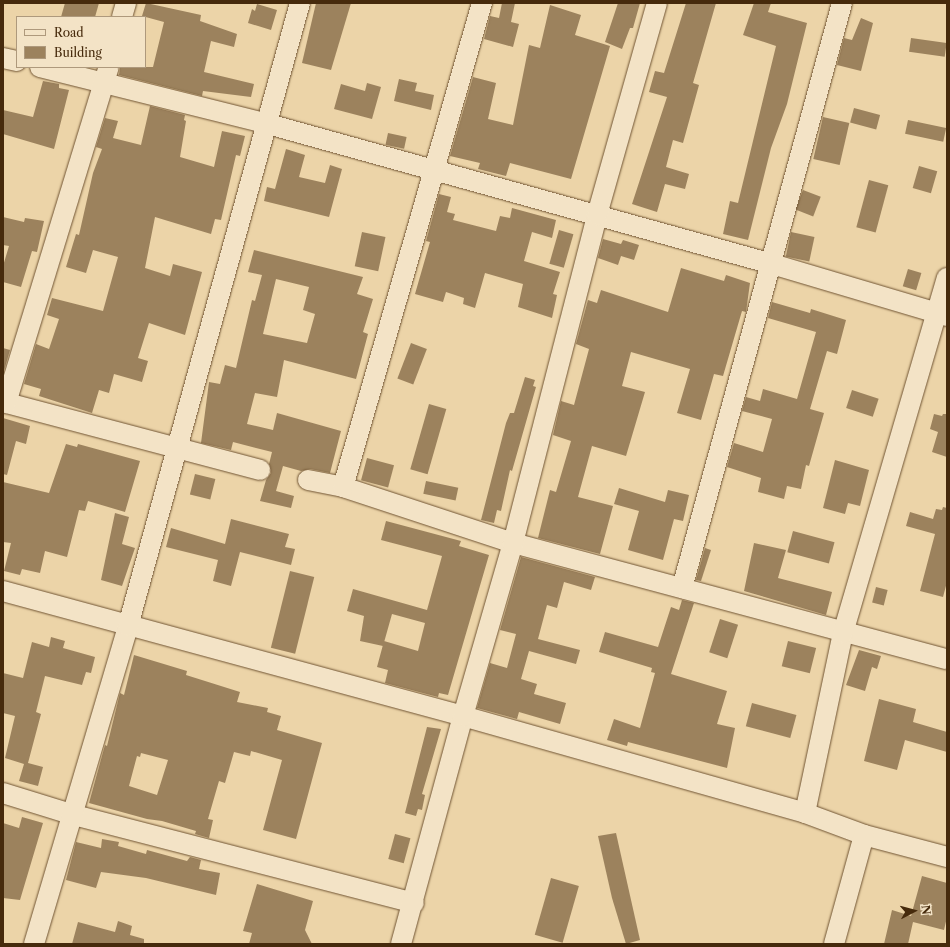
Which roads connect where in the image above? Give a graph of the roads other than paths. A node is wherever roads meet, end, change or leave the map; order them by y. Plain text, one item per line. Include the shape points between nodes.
1 (126, 3) edge
2 (300, 3) edge
3 (482, 3) edge
4 (657, 3) edge
5 (842, 3) edge
6 (122, 16) edge
7 (3, 58) edge
8 (16, 61) edge
9 (48, 68) edge
10 (107, 75) edge
11 (268, 124) junction
12 (432, 169) junction
13 (597, 215) junction
14 (772, 264) junction
15 (947, 278) edge
16 (942, 315) edge
17 (5, 402) edge
18 (177, 450) junction
19 (260, 470) dead end
20 (308, 480) dead end
21 (343, 487) junction
22 (514, 543) junction
23 (682, 588) junction
24 (3, 591) edge
25 (128, 626) junction
26 (843, 633) junction
27 (947, 659) edge
28 (463, 716) junction
29 (3, 793) edge
30 (805, 813) junction
31 (74, 815) junction
32 (864, 835) junction
33 (947, 857) edge
34 (414, 903) junction
35 (34, 944) edge
36 (401, 944) edge
37 (834, 944) edge

1 - 6 street
2 - 11 street
3 - 12 street
4 - 13 street
5 - 14 street
7 - 8 street
9 - 10 street
10 - 11 street
10 - 17 street
11 - 12 street
11 - 18 street
12 - 13 street
12 - 21 street
13 - 14 street
13 - 22 street
14 - 16 street
14 - 23 street
15 - 16 street
16 - 26 street
17 - 18 street
18 - 19 street
18 - 25 street
20 - 21 street
21 - 22 street
22 - 23 street
22 - 28 street
23 - 26 street
24 - 25 street
25 - 28 street
25 - 31 street
26 - 27 street
26 - 30 street
28 - 30 street
28 - 34 street
29 - 31 street
30 - 32 street
31 - 34 street
31 - 35 street
32 - 33 street
32 - 37 street
34 - 36 street

